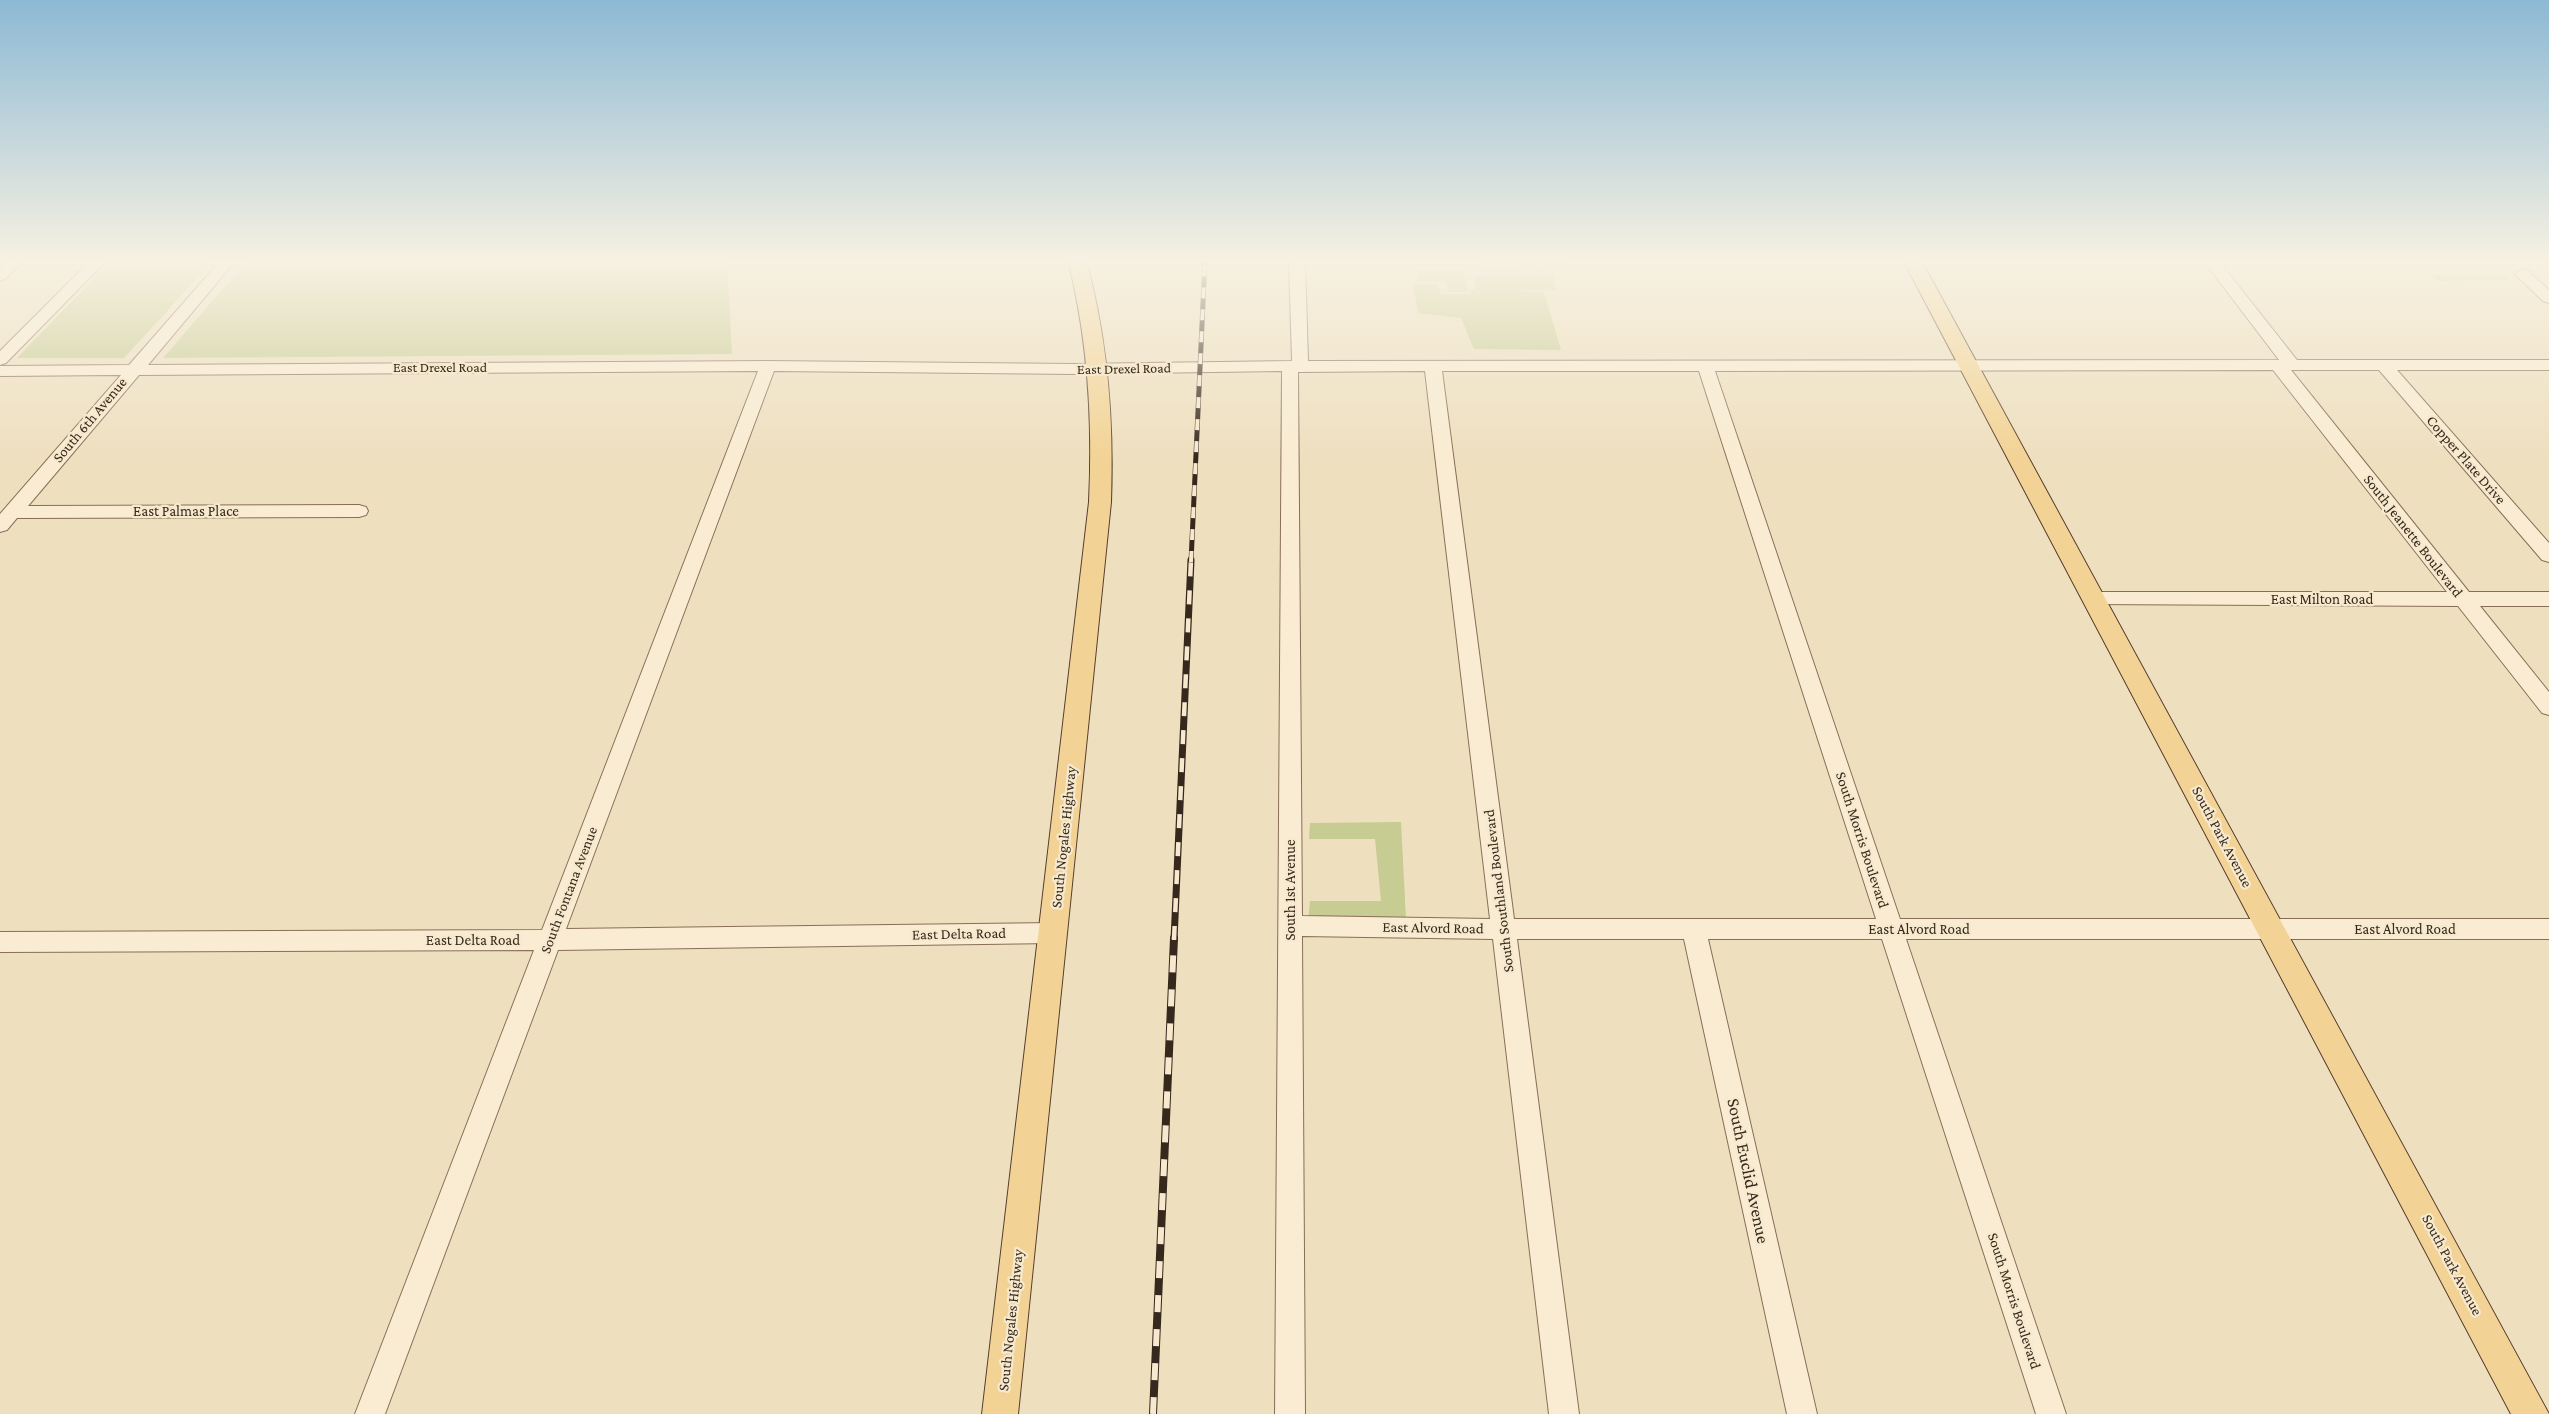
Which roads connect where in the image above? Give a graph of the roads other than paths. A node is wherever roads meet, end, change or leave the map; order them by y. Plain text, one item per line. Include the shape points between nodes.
1 (34, 326) edge
2 (171, 326) edge
3 (1093, 326) edge
4 (1296, 326) edge
5 (1948, 326) edge
6 (2257, 326) edge
7 (0, 360) edge
8 (2284, 364) junction
9 (2383, 364) junction
10 (2549, 365) edge
11 (768, 366) junction
12 (1970, 366) junction
13 (1295, 367) junction
14 (1433, 368) junction
15 (1706, 368) junction
16 (1097, 369) junction
17 (0, 371) edge
18 (132, 371) junction
19 (358, 511) dead end
20 (13, 512) junction
21 (0, 526) edge
22 (2549, 555) edge
23 (2095, 599) junction
24 (2463, 599) junction
25 (2549, 599) edge
26 (2549, 707) edge
27 (1290, 926) junction
28 (1503, 929) junction
29 (1694, 929) junction
30 (1891, 929) junction
31 (2272, 929) junction
32 (2549, 929) edge
33 (1054, 933) junction
34 (550, 940) junction
35 (0, 942) edge
36 (370, 1414) edge
37 (1000, 1414) edge
38 (1290, 1414) edge
39 (1564, 1414) edge
40 (1802, 1414) edge
41 (2051, 1414) edge
42 (2531, 1414) edge

1 - 7 street
2 - 18 street, South 6th Avenue
3 - 16 main road, South Nogales Highway
4 - 13 street, South 1st Avenue
5 - 12 main road, South Park Avenue
6 - 8 street, South Jeanette Boulevard
8 - 9 street, East Drexel Road
8 - 12 street, East Drexel Road
8 - 24 street, South Jeanette Boulevard
9 - 10 street, East Drexel Road
9 - 22 street, Copper Plate Drive
11 - 16 street, East Drexel Road
11 - 18 street, East Drexel Road
11 - 34 street, South Fontana Avenue
12 - 15 street, East Drexel Road
12 - 23 main road, South Park Avenue
13 - 14 street, East Drexel Road
13 - 16 street, East Drexel Road
13 - 27 street, South 1st Avenue
14 - 15 street, East Drexel Road
14 - 28 street, South Southland Boulevard
15 - 30 street, South Morris Boulevard
16 - 33 main road, South Nogales Highway via 1103,447 1100,502
17 - 18 street, East Drexel Road
18 - 20 street, South 6th Avenue
19 - 20 street, East Palmas Place
20 - 21 street, South 6th Avenue
23 - 24 street, East Milton Road
23 - 31 main road, South Park Avenue
24 - 25 street, East Milton Road
24 - 26 street, South Jeanette Boulevard
27 - 28 street, East Alvord Road
27 - 38 street, South 1st Avenue
28 - 29 street, East Alvord Road
28 - 39 street, South Southland Boulevard
29 - 30 street, East Alvord Road
29 - 40 street, South Euclid Avenue
30 - 31 street, East Alvord Road
30 - 41 street, South Morris Boulevard
31 - 32 street, East Alvord Road
31 - 42 main road, South Park Avenue
33 - 34 street, East Delta Road
33 - 37 main road, South Nogales Highway
34 - 35 street, East Delta Road
34 - 36 street, South Fontana Avenue

